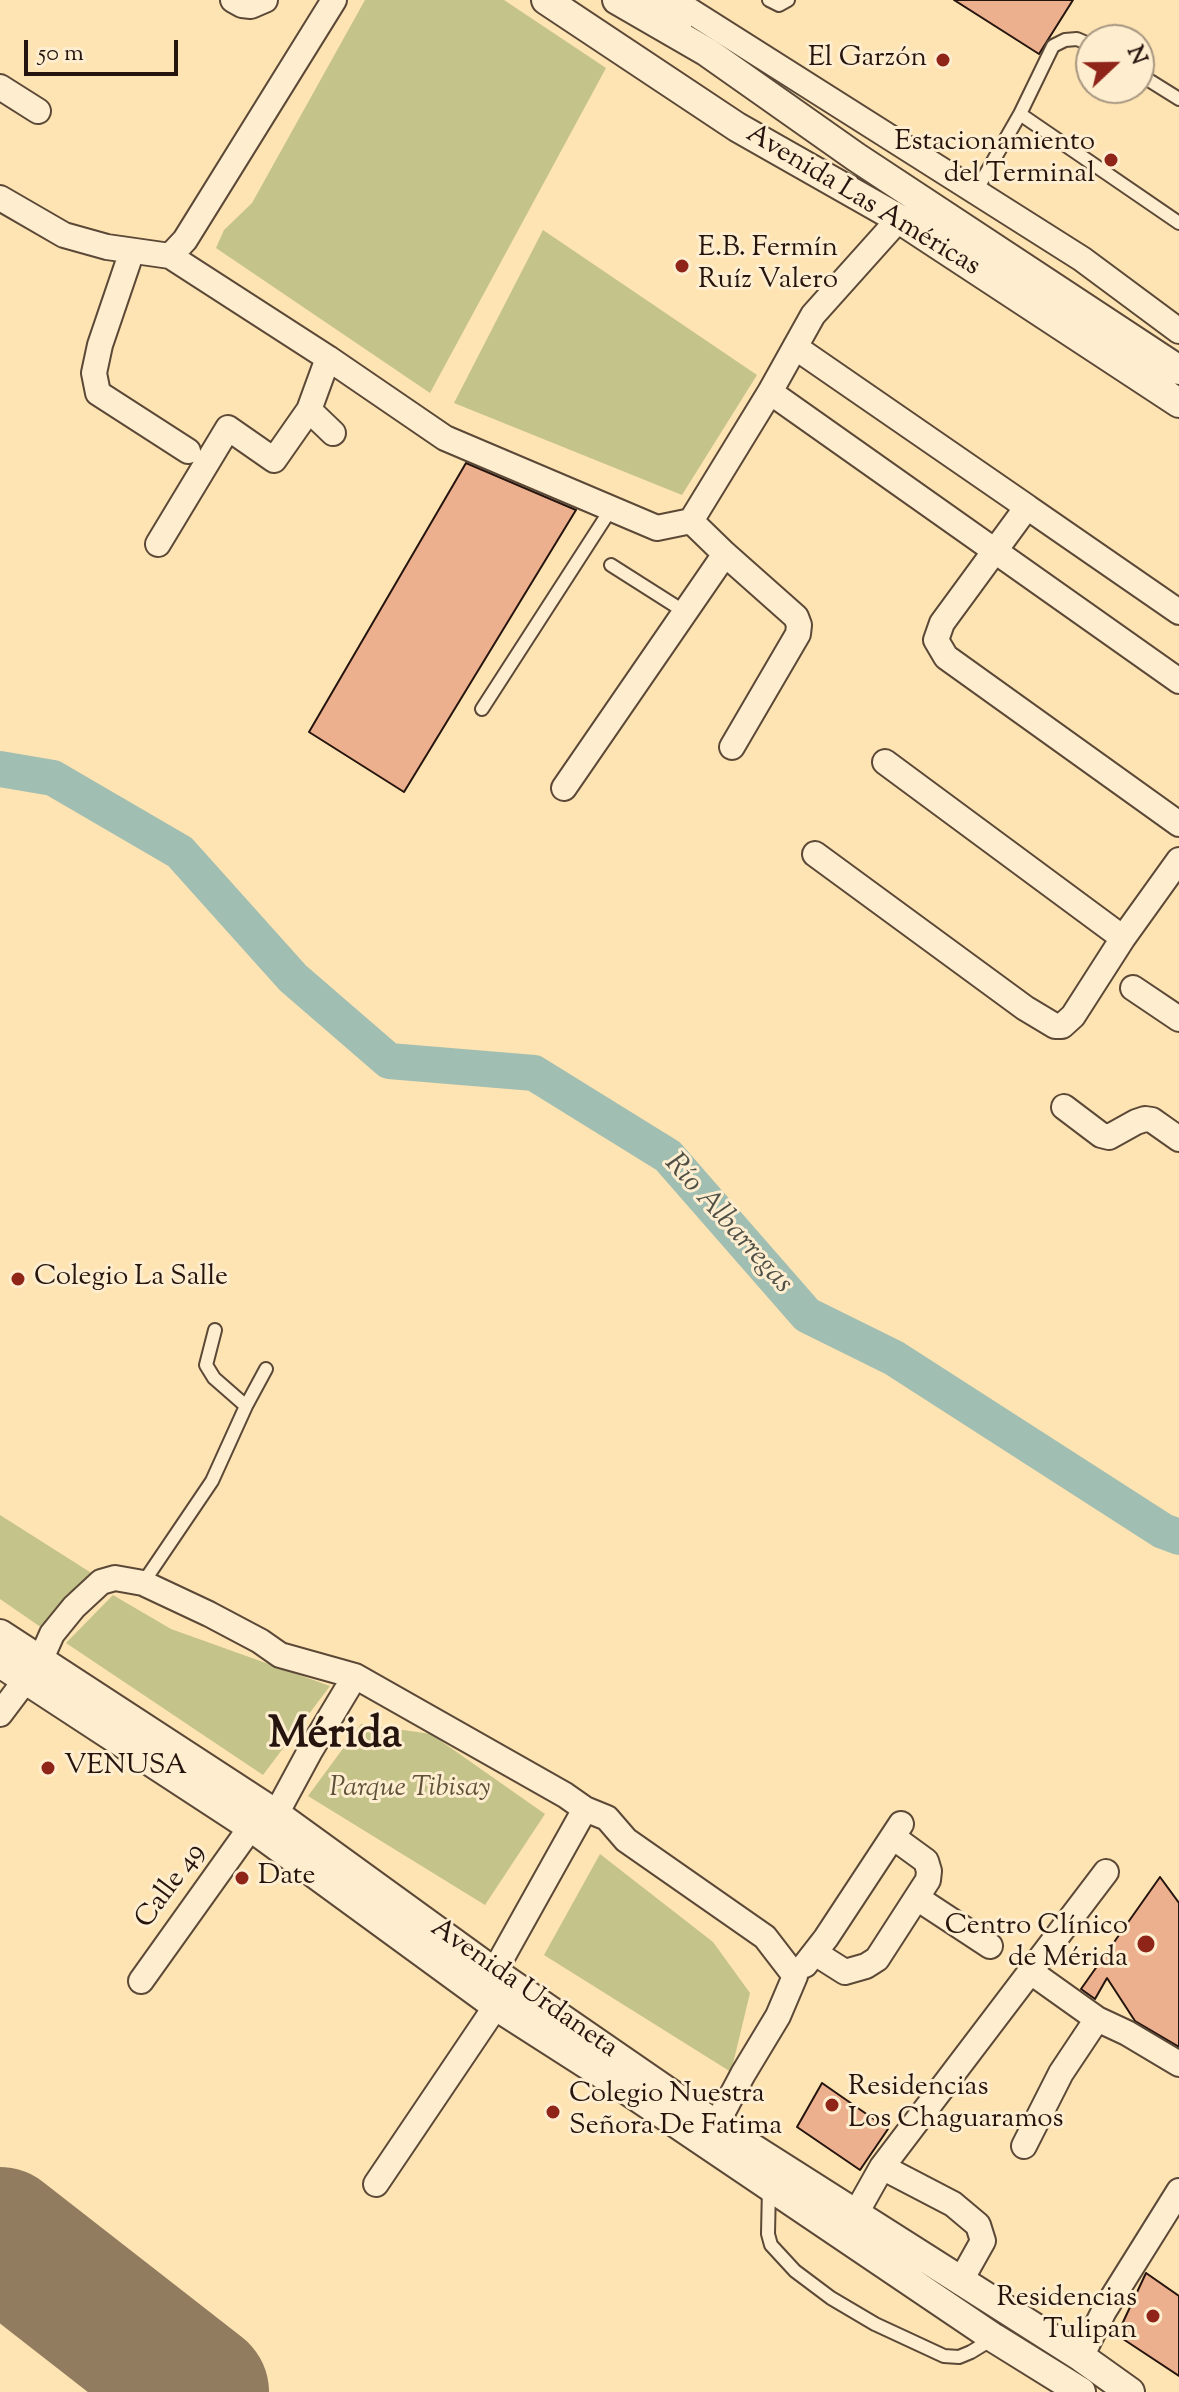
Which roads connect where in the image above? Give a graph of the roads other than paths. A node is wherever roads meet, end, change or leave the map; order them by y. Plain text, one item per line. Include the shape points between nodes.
1 (233, 0) edge
2 (265, 0) edge
3 (334, 0) edge
4 (546, 0) edge
5 (617, 0) edge
6 (651, 0) edge
7 (673, 0) edge
8 (769, 0) edge
9 (788, 0) edge
10 (1075, 39) edge
11 (707, 52) junction
12 (1155, 84) edge
13 (0, 87) edge
14 (1179, 99) edge
15 (38, 111) dead end
16 (1020, 114) junction
17 (856, 157) junction
18 (930, 164) junction
19 (976, 191) junction
20 (0, 198) edge
21 (899, 219) junction
22 (1179, 223) edge
23 (132, 251) junction
24 (170, 256) junction
25 (1179, 331) edge
26 (795, 347) junction
27 (328, 358) junction
28 (1179, 370) edge
29 (770, 392) junction
30 (1179, 403) edge
31 (309, 410) junction
32 (333, 433) dead end
33 (188, 451) dead end
34 (1027, 507) junction
35 (611, 509) junction
36 (691, 521) junction
37 (158, 544) dead end
38 (995, 551) junction
39 (725, 554) junction
40 (611, 565) dead end
41 (685, 612) junction
42 (1179, 612) edge
43 (1179, 681) edge
44 (482, 709) dead end
45 (732, 747) dead end
46 (885, 762) dead end
47 (564, 788) dead end
48 (1179, 824) edge
49 (815, 854) dead end
50 (1179, 860) edge
51 (1123, 938) junction
52 (1133, 988) dead end
53 (1179, 1019) edge
54 (1064, 1107) dead end
55 (1179, 1139) edge
56 (215, 1330) dead end
57 (266, 1369) dead end
58 (246, 1406) junction
59 (143, 1583) junction
60 (0, 1634) edge
61 (0, 1663) edge
62 (32, 1670) junction
63 (355, 1676) junction
64 (0, 1714) edge
65 (585, 1809) junction
66 (276, 1814) junction
67 (251, 1827) junction
68 (1106, 1872) dead end
69 (917, 1898) junction
70 (990, 1946) dead end
71 (815, 1953) junction
72 (494, 1972) junction
73 (1031, 1972) junction
74 (795, 1976) junction
75 (141, 1981) dead end
76 (496, 2006) junction
77 (1097, 2019) junction
78 (1179, 2064) edge
79 (716, 2125) junction
80 (1024, 2146) dead end
81 (882, 2167) junction
82 (376, 2184) dead end
83 (769, 2186) junction
84 (1179, 2191) edge
85 (855, 2215) junction
86 (960, 2282) junction
87 (994, 2338) junction
88 (1081, 2357) junction
89 (1081, 2392) edge
90 (1130, 2392) edge

1 - 2 street via 251,6
3 - 24 street
4 - 21 street, Avenida Las Américas via 737,127
5 - 11 street, Avenida Las Américas
6 - 11 street
7 - 18 street
8 - 9 lane via 779,5
10 - 16 lane via 1053,46
11 - 17 street, Avenida Las Américas
12 - 14 lane
13 - 15 street
16 - 19 lane
16 - 22 lane
17 - 18 street
17 - 28 street, Avenida Las Américas
18 - 19 street
19 - 25 street via 1082,259
20 - 23 street via 64,235
21 - 26 street via 813,315
21 - 30 street, Avenida Las Américas
23 - 24 street
23 - 33 street via 100,345 94,373 98,393
24 - 27 street
26 - 29 street
26 - 34 street
27 - 31 street
27 - 35 street via 445,438
29 - 36 street
29 - 38 street
31 - 32 street
31 - 37 street via 274,460 228,428
34 - 38 street
34 - 42 street
35 - 36 street via 657,528
35 - 44 lane
36 - 39 street
38 - 43 street
38 - 48 street via 942,623 936,640 940,649
39 - 41 street
39 - 45 street via 799,625
40 - 41 lane
41 - 47 street
46 - 51 street
49 - 51 street via 1055,1026 1073,1016
50 - 51 street
52 - 53 street
54 - 55 street via 1101,1135 1109,1137 1145,1119
56 - 58 lane via 206,1365
57 - 58 lane
58 - 59 lane via 212,1481
59 - 62 street via 115,1578 101,1582 52,1634
59 - 63 street via 280,1655
60 - 62 street, Avenida Urdaneta
61 - 62 street, Avenida Urdaneta
62 - 64 street
62 - 66 street, Avenida Urdaneta
62 - 67 street, Avenida Urdaneta
63 - 65 street
63 - 66 street
65 - 72 street
65 - 74 street via 607,1818 626,1840 765,1937
66 - 72 street, Avenida Urdaneta
67 - 75 street, Calle 49
67 - 76 street, Avenida Urdaneta
68 - 73 street
69 - 70 street
69 - 71 street via 877,1959 866,1966 845,1972
69 - 71 street via 929,1871 897,1831
71 - 74 street
72 - 79 street, Avenida Urdaneta
73 - 77 street
73 - 81 street
74 - 79 street
76 - 82 street
76 - 83 street, Avenida Urdaneta
77 - 78 street
77 - 80 street via 1061,2073
79 - 85 street, Avenida Urdaneta
81 - 85 street
81 - 86 street via 953,2204 978,2225 983,2241
83 - 87 street, Avenida Urdaneta
83 - 87 lane via 771,2245 831,2298 944,2356 959,2357
84 - 88 street
85 - 86 street, Avenida Urdaneta
86 - 88 street, Avenida Urdaneta
87 - 89 street, Avenida Urdaneta
88 - 90 street, Avenida Urdaneta

